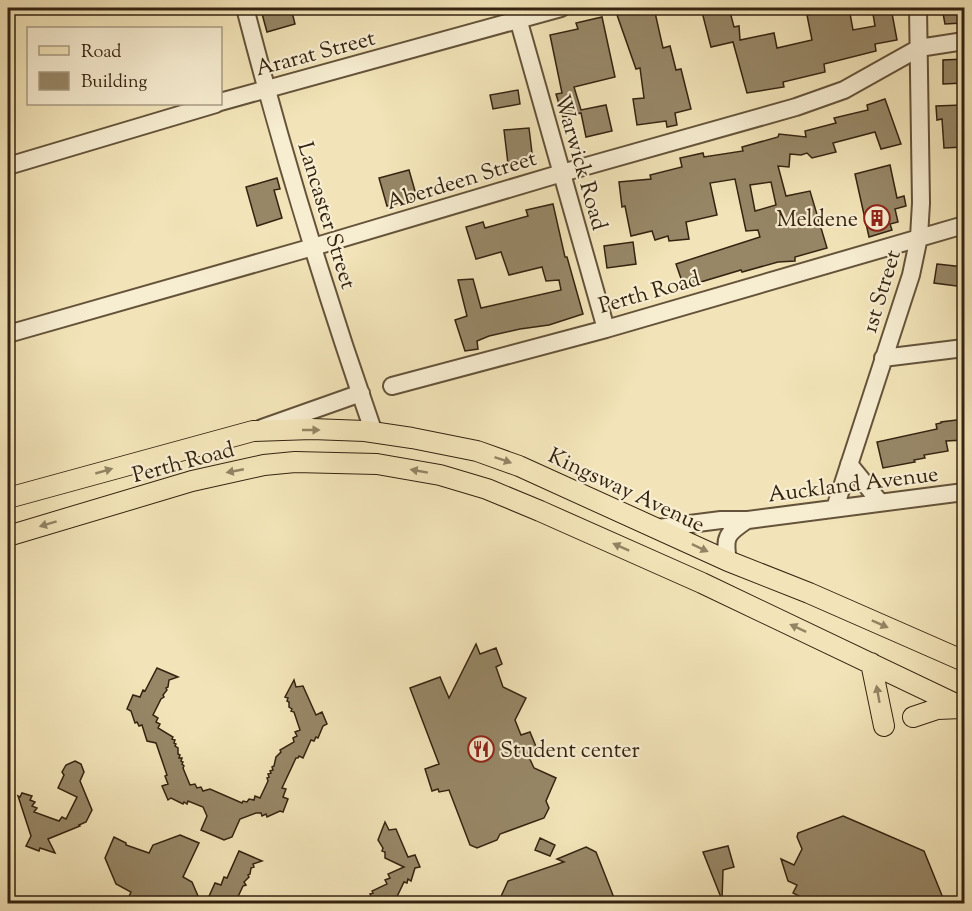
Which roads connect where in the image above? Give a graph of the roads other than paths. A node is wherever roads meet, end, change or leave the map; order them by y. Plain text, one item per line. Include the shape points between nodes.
1 (245, 8) edge
2 (561, 8) edge
3 (918, 8) edge
4 (516, 14) edge
5 (964, 41) edge
6 (919, 48) junction
7 (266, 88) junction
8 (222, 101) edge
9 (213, 105) edge
10 (8, 166) edge
11 (562, 173) junction
12 (964, 225) edge
13 (919, 237) junction
14 (313, 247) junction
15 (606, 329) junction
16 (8, 334) edge
17 (964, 348) edge
18 (883, 358) junction
19 (392, 387) dead end
20 (361, 393) junction
21 (253, 431) junction
22 (374, 433) junction
23 (849, 464) junction
24 (964, 492) edge
25 (8, 498) edge
26 (879, 501) junction
27 (835, 508) junction
28 (748, 520) junction
29 (658, 528) junction
30 (8, 536) edge
31 (728, 561) junction
32 (964, 661) edge
33 (871, 663) junction
34 (964, 708) edge
35 (913, 717) dead end
36 (884, 726) dead end

1 - 7 street, Lancaster Street
2 - 4 street, Ararat Street
3 - 6 street, 1st Street
4 - 7 street, Ararat Street
4 - 11 street, Warwick Road
5 - 6 street
6 - 11 street, Aberdeen Street via 820,99
6 - 13 street, 1st Street
7 - 8 street, Ararat Street
7 - 14 street, Lancaster Street
9 - 10 street
11 - 14 street, Aberdeen Street
11 - 15 street, Warwick Road
12 - 13 street, Perth Road
13 - 15 street, Perth Road
13 - 18 street, 1st Street via 911,275
14 - 16 street, Aberdeen Street
14 - 20 street, Lancaster Street
15 - 19 street, Perth Road
17 - 18 street
18 - 23 street, 1st Street
20 - 21 street
20 - 22 street, Lancaster Street
21 -> 22 main road, Kingsway Avenue
25 -> 21 main road, Perth Road
22 -> 29 main road, Kingsway Avenue via 477,451
23 - 26 street
23 - 27 street, 1st Street
24 - 26 street, Auckland Avenue
26 - 27 street, Auckland Avenue
27 - 28 street, Auckland Avenue
28 - 29 street, Auckland Avenue
28 - 31 street, Auckland Avenue via 726,538
29 -> 31 main road, Kingsway Avenue
33 -> 30 main road, Perth Road via 514,499 467,482 377,464 295,462 243,469
31 -> 32 main road, Kingsway Avenue
33 - 34 main road
36 -> 33 main road
34 - 35 main road

